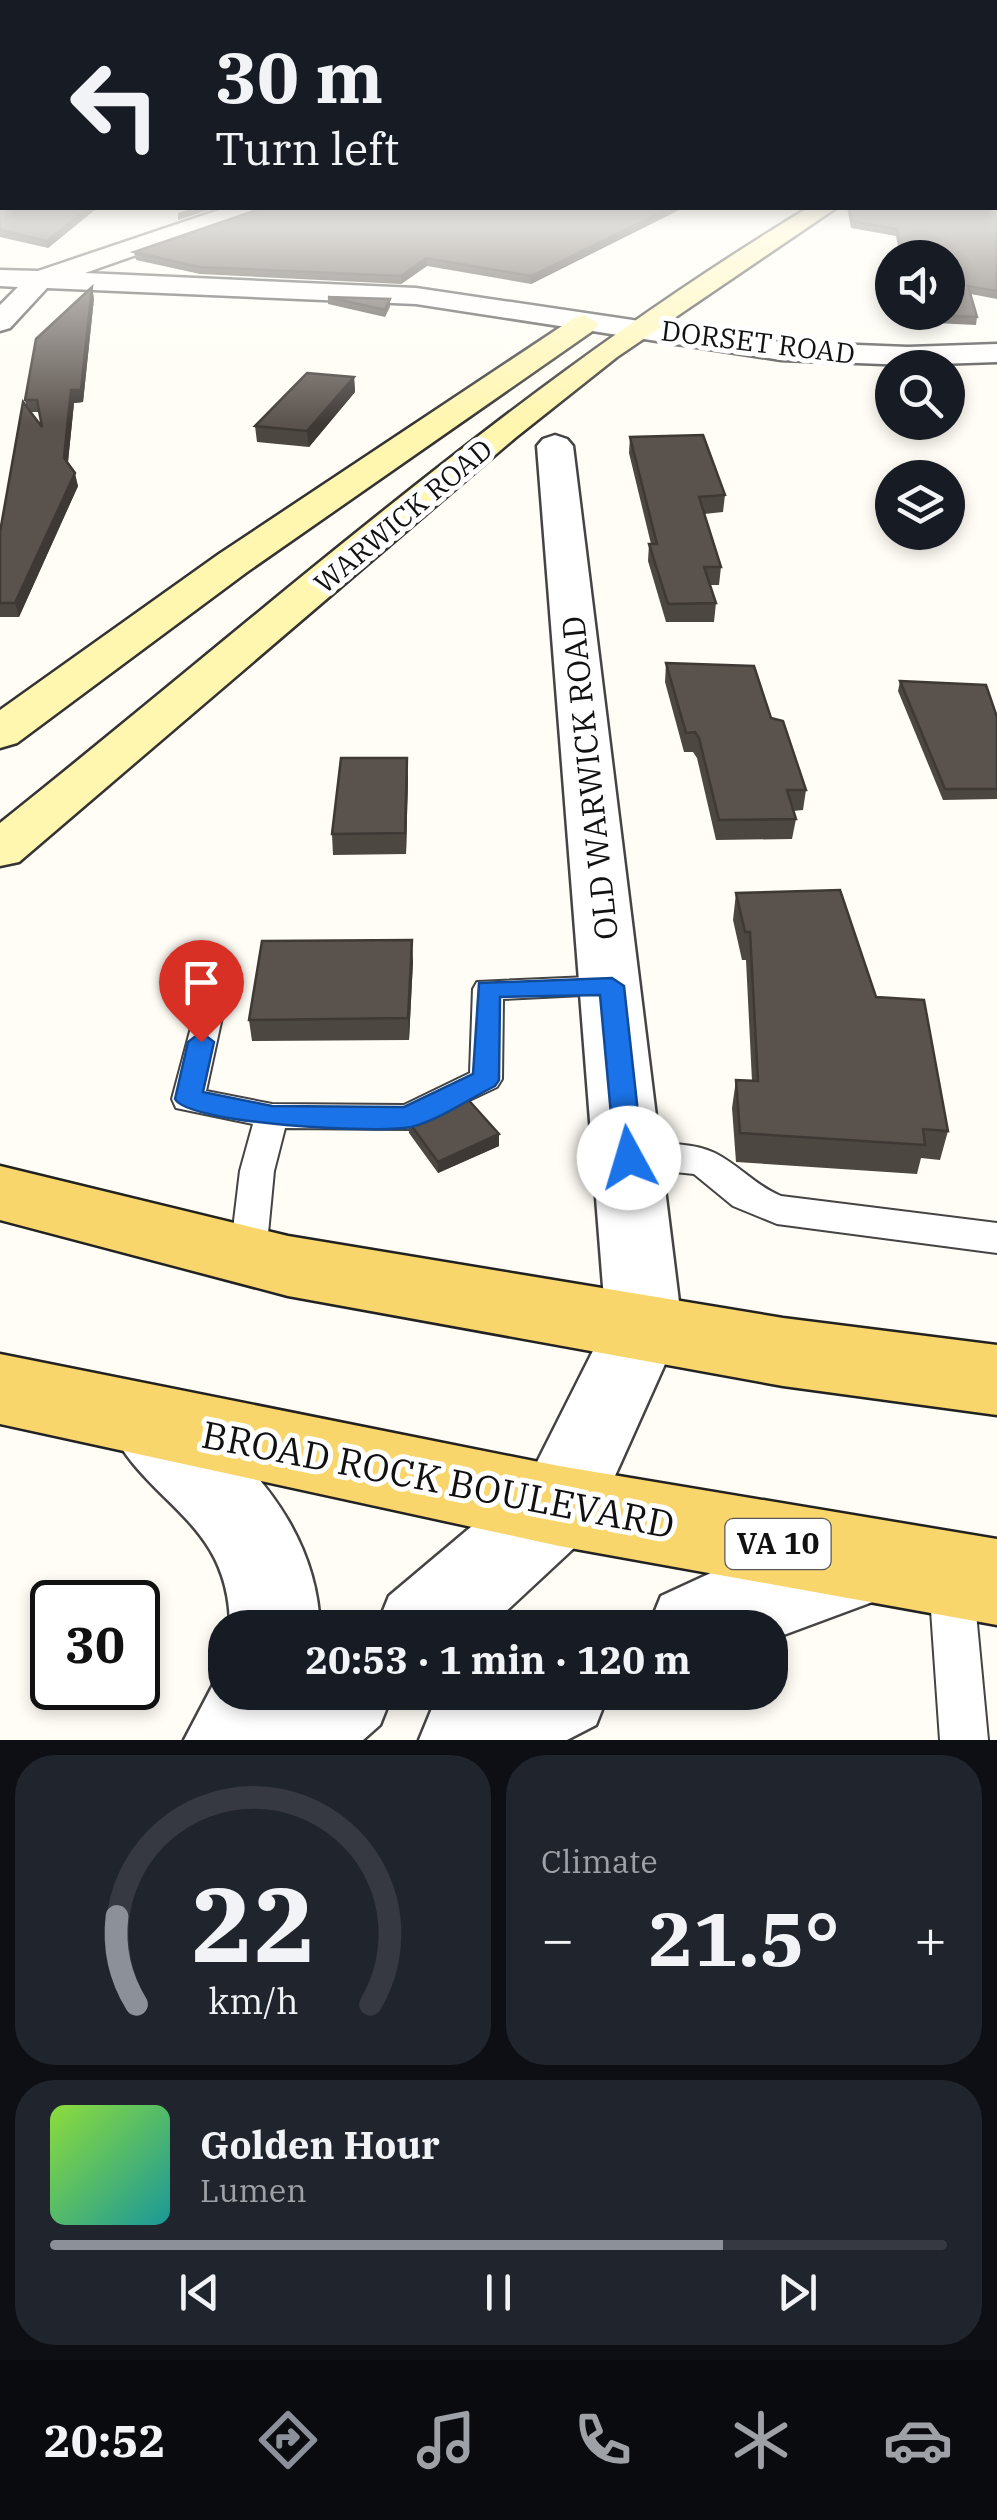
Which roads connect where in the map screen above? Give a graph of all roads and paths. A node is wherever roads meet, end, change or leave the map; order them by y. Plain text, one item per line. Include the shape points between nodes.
1 (91, 262) edge
2 (682, 262) edge
3 (733, 262) edge
4 (0, 278) edge
5 (40, 280) junction
6 (590, 320) junction
7 (0, 322) edge
8 (639, 327) junction
9 (997, 353) edge
10 (554, 446) dead end
11 (0, 733) edge
12 (0, 850) edge
13 (612, 986) junction
14 (208, 1013) dead end
15 (272, 1116) junction
16 (629, 1158) junction
17 (0, 1193) edge
18 (997, 1238) edge
19 (248, 1254) junction
20 (644, 1326) junction
21 (997, 1380) edge
22 (0, 1388) edge
23 (147, 1422) junction
24 (559, 1506) junction
25 (939, 1572) edge
26 (273, 1610) edge
27 (442, 1610) edge
28 (731, 1610) edge
29 (250, 1710) edge
30 (326, 1710) edge
31 (527, 1710) edge
32 (232, 1740) edge
33 (292, 1740) edge
34 (467, 1740) edge
35 (964, 1740) edge

1 - 5 street
2 - 6 main road, WARWICK ROAD
3 - 8 main road, WARWICK ROAD
4 - 5 street, DORSET ROAD
5 - 6 street, DORSET ROAD via 416,296
5 - 7 street
6 - 8 street, DORSET ROAD
6 - 11 main road, WARWICK ROAD via 232,563
8 - 9 street, DORSET ROAD via 780,351
8 - 12 main road, WARWICK ROAD via 579,369
10 - 13 street, OLD WARWICK ROAD
13 - 15 lane via 488,989 486,1080 408,1118
13 - 16 street, OLD WARWICK ROAD
14 - 15 lane via 188,1099
15 - 19 lane via 257,1171
16 - 18 lane via 704,1163 746,1196 777,1210
16 - 20 street, OLD WARWICK ROAD
17 - 19 main road
19 - 20 main road
20 - 21 main road
20 - 24 street
22 - 23 main road, BROAD ROCK BOULEVARD / VA 10
23 - 24 main road, BROAD ROCK BOULEVARD / VA 10
23 - 26 street via 244,1522 266,1559
24 - 25 main road, BROAD ROCK BOULEVARD / VA 10
24 - 27 street
25 - 28 street
25 - 35 lane
29 - 32 street
30 - 33 street
31 - 34 street

